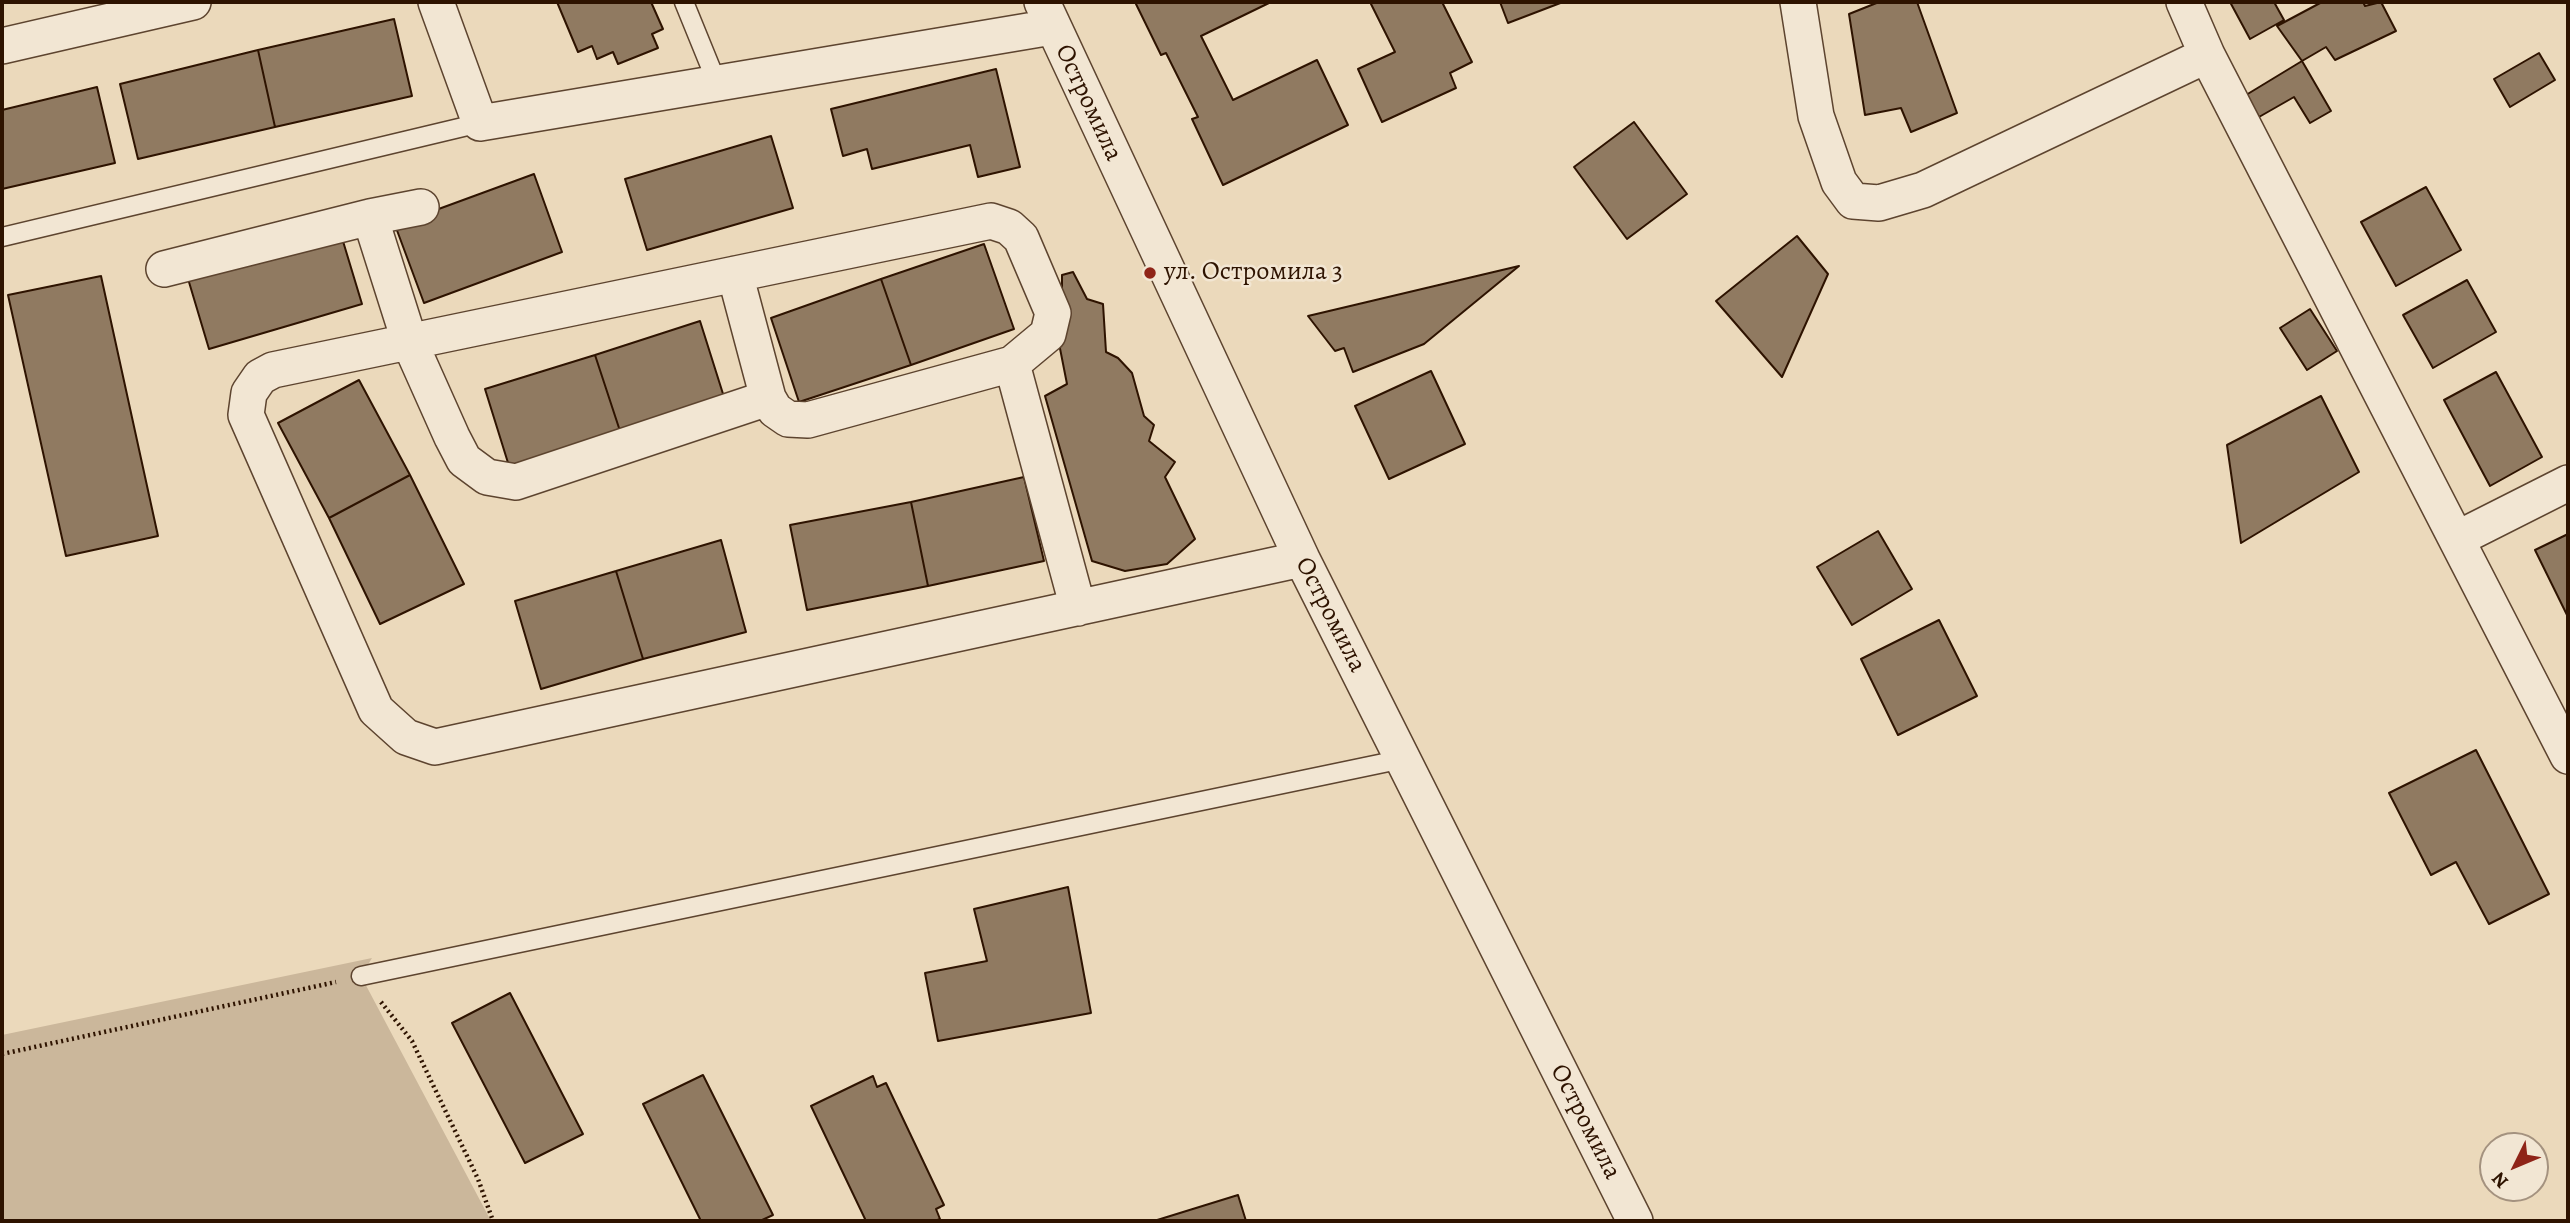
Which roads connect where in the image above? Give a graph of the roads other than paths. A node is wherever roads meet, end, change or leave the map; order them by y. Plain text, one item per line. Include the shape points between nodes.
1 (193, 2) edge
2 (436, 2) edge
3 (684, 2) edge
4 (1798, 2) edge
5 (2184, 2) edge
6 (1047, 14) edge
7 (2, 46) edge
8 (2207, 55) junction
9 (718, 83) junction
10 (480, 122) junction
11 (421, 207) dead end
12 (370, 217) junction
13 (2, 237) edge
14 (164, 268) dead end
15 (735, 274) junction
16 (410, 343) junction
17 (1012, 364) junction
18 (768, 398) junction
19 (2568, 483) edge
20 (2457, 539) junction
21 (1302, 559) junction
22 (1078, 608) junction
23 (2568, 756) edge
24 (1403, 759) junction
25 (361, 976) road end
26 (1635, 1221) edge

1 - 7 street
2 - 10 street
3 - 9 lane
4 - 8 street via 1815,116 1839,182 1853,201 1879,203 1923,190
5 - 8 street
6 - 9 street
6 - 21 street, Остромила
8 - 20 street
9 - 10 street
10 - 13 lane
11 - 12 street
12 - 14 street
12 - 16 street
15 - 16 street
15 - 17 street via 991,221 1009,227 1021,238 1053,313 1048,334
15 - 18 street
16 - 18 street via 464,460 487,477 516,482
16 - 22 street via 273,370 260,377 249,393 246,415 376,710 406,737 435,747
17 - 18 street via 808,420 788,419
17 - 22 street
19 - 20 street
20 - 23 street
21 - 22 street
21 - 24 street, Остромила
24 - 25 lane
24 - 26 street, Остромила

